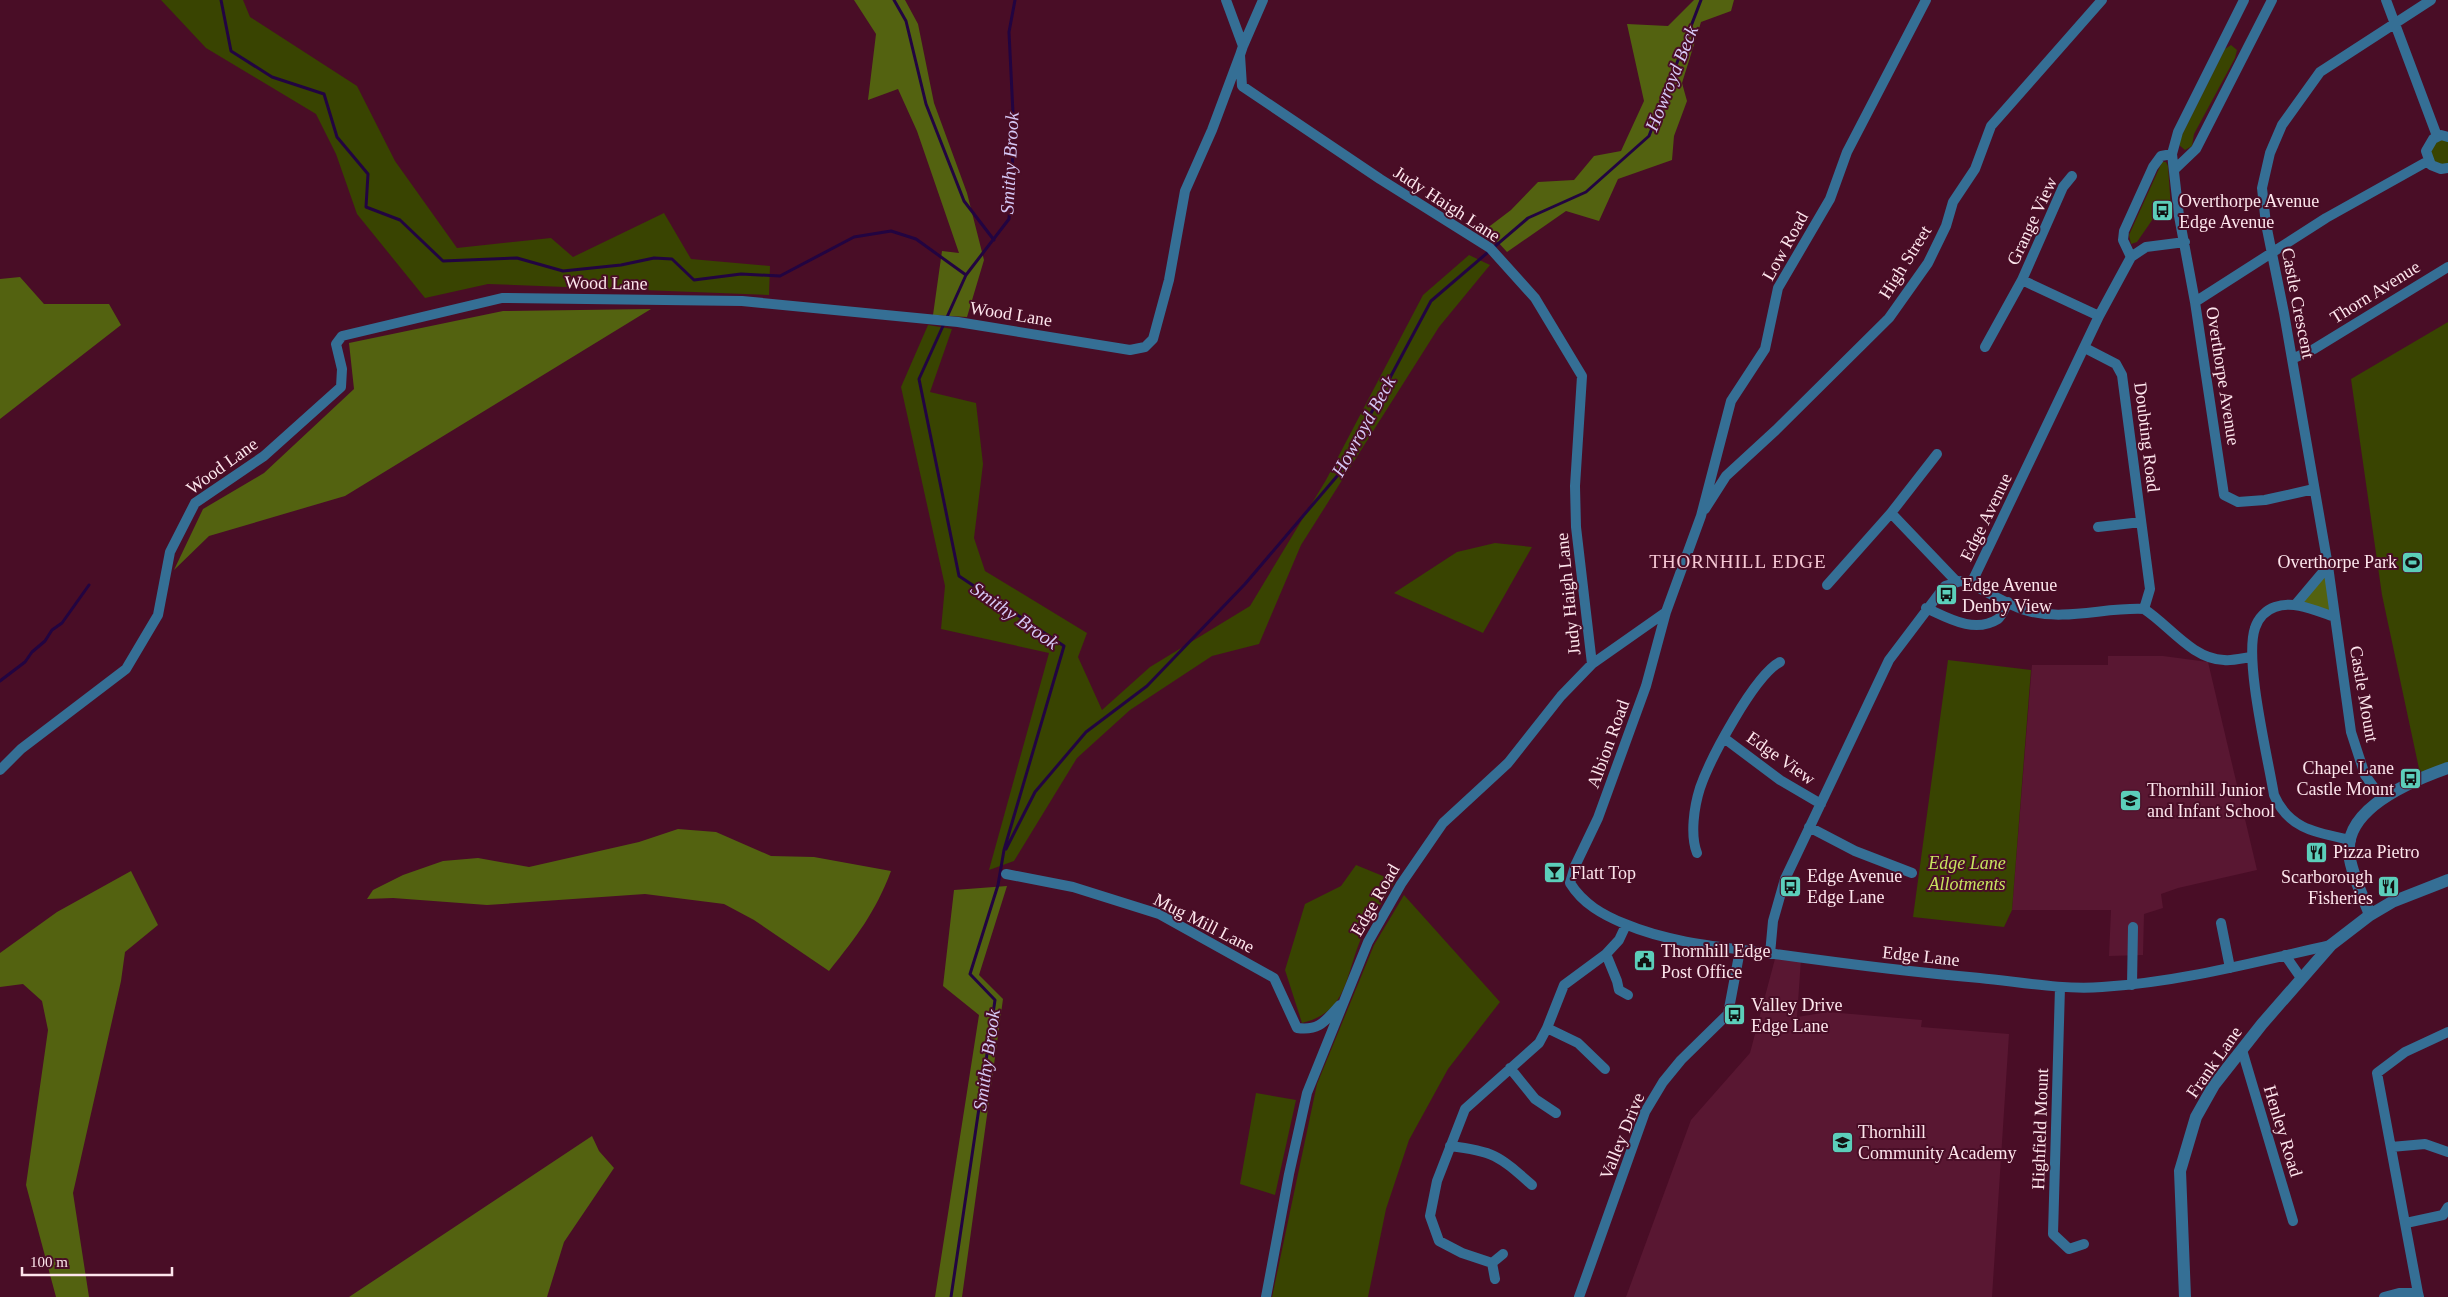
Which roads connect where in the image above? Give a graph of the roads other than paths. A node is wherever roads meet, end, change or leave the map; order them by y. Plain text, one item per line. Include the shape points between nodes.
1 (1226, 0) edge
2 (1263, 0) edge
3 (1926, 0) edge
4 (2102, 0) edge
5 (2244, 0) edge
6 (2272, 0) edge
7 (2386, 0) edge
8 (2431, 0) edge
9 (2394, 23) junction
10 (1242, 50) junction
11 (1229, 86) junction
12 (1242, 86) junction
13 (2437, 136) junction
14 (2448, 136) edge
15 (2172, 154) junction
16 (2428, 161) junction
17 (2174, 170) junction
18 (2448, 170) edge
19 (2072, 176) dead end
20 (2185, 242) junction
21 (2272, 252) junction
22 (2131, 257) junction
23 (2448, 266) edge
24 (2022, 280) junction
25 (2195, 302) junction
26 (2099, 316) junction
27 (1985, 347) dead end
28 (2084, 348) junction
29 (2292, 359) junction
30 (1937, 454) dead end
31 (2314, 489) junction
32 (1892, 513) junction
33 (1701, 516) junction
34 (2141, 522) junction
35 (2098, 527) dead end
36 (2328, 566) junction
37 (1956, 581) junction
38 (1972, 584) junction
39 (1827, 585) dead end
40 (2008, 602) junction
41 (2296, 604) junction
42 (1926, 608) junction
43 (2144, 609) junction
44 (1666, 612) junction
45 (2335, 617) junction
46 (2251, 657) junction
47 (1780, 662) dead end
48 (1592, 664) junction
49 (1724, 738) junction
50 (2448, 768) edge
51 (0, 770) edge
52 (2382, 799) junction
53 (1821, 804) junction
54 (1810, 827) junction
55 (2351, 840) junction
56 (1697, 853) dead end
57 (1912, 872) dead end
58 (1006, 874) dead end
59 (2448, 880) edge
60 (1570, 882) joint
61 (2370, 915) junction
62 (2221, 923) dead end
63 (1626, 925) junction
64 (2133, 927) dead end
65 (2331, 945) junction
66 (1740, 950) junction
67 (1606, 954) junction
68 (1770, 954) junction
69 (2285, 956) junction
70 (2230, 968) junction
71 (2301, 978) junction
72 (2132, 985) junction
73 (2060, 987) junction
74 (1628, 995) dead end
75 (1344, 1001) junction
76 (1547, 1028) junction
77 (2448, 1032) edge
78 (2242, 1050) junction
79 (1510, 1068) junction
80 (1605, 1069) dead end
81 (1556, 1113) dead end
82 (1450, 1146) junction
83 (2392, 1147) junction
84 (2448, 1152) edge
85 (1532, 1184) dead end
86 (2448, 1207) edge
87 (2293, 1221) dead end
88 (2406, 1223) junction
89 (2084, 1244) dead end
90 (1503, 1254) dead end
91 (1492, 1263) junction
92 (1495, 1279) dead end
93 (2418, 1295) edge
94 (1266, 1297) edge
95 (1579, 1297) edge
96 (2185, 1297) edge
97 (2384, 1297) edge

1 - 10 street
2 - 10 street, Wood Lane
3 - 33 street, Low Road via 1847,152 1830,199 1778,288 1765,348 1732,401
4 - 33 street, High Street via 1991,126 1975,169 1953,202 1946,226 1928,263 1889,318 1726,476
5 - 15 street, Overthorpe Avenue via 2178,132
6 - 17 street via 2196,149
7 - 9 street
8 - 9 street, Castle Crescent
9 - 13 street
9 - 21 street, Castle Crescent via 2320,72 2282,125 2262,188
10 - 11 street, Wood Lane
10 - 12 street
11 - 12 street
11 - 51 street, Wood Lane via 1185,191 1169,280 1153,339 1145,347 1130,350 958,322 742,302 502,298 342,336 336,344 342,369 341,387 264,456 194,503 170,552 158,615 126,669 21,748
12 - 48 street, Judy Haigh Lane via 1380,180 1490,248 1535,298 1582,376 1575,486 1576,527
13 - 14 street
13 - 16 street via 2427,146
15 - 17 street, Overthorpe Avenue
15 - 22 street via 2161,156 2153,167 2124,231 2122,240
16 - 18 street via 2436,168
16 - 21 street
17 - 20 street, Overthorpe Avenue
19 - 24 street, Grange View via 2063,187
20 - 22 street via 2146,247
20 - 25 street, Overthorpe Avenue
21 - 25 street
21 - 29 street, Castle Crescent
22 - 26 street, Edge Avenue
23 - 29 street, Thorn Avenue via 2314,349
24 - 26 street, Grange View
24 - 27 street, Grange View
25 - 31 street, Overthorpe Avenue via 2224,495 2238,502 2265,500
26 - 28 street, Edge Avenue
28 - 34 street, Doubting Road via 2116,364 2122,375
28 - 38 street, Edge Avenue
29 - 31 street, Castle Crescent
30 - 32 street
31 - 36 street, Castle Crescent
32 - 37 street
32 - 39 street
33 - 44 street, Albion Road
34 - 35 street
34 - 43 street, Doubting Road via 2150,589
36 - 41 street
36 - 45 street, Castle Mount
37 - 38 street, Edge Avenue
37 - 42 street, Edge Avenue via 1945,586
38 - 40 street
40 - 42 street via 1999,618 1983,625 1960,623
40 - 43 street via 2028,611 2064,615 2120,608
41 - 45 street
41 - 46 street via 2276,606 2262,615 2255,628
42 - 53 street, Edge Avenue via 1889,660
43 - 46 street via 2160,619 2179,639 2201,652 2224,660
44 - 48 street, Edge Road
44 - 60 street, Albion Road via 1643,695 1598,818
45 - 52 street, Castle Mount via 2351,732 2365,775
46 - 55 street via 2274,796 2280,809 2298,825
47 - 49 street, Edge View via 1771,667
48 - 75 street, Edge Road via 1561,696 1508,763 1443,823 1401,884 1368,942
49 - 53 street, Edge View via 1780,780
49 - 56 street, Edge View via 1700,789 1693,832
50 - 52 street via 2408,783
52 - 55 street via 2354,827
53 - 54 street, Edge Avenue
54 - 57 street via 1855,851
54 - 68 street, Edge Avenue via 1785,879 1773,921
55 - 61 street via 2351,861
58 - 75 street, Mug Mill Lane via 1073,887 1159,914 1274,978 1297,1028 1311,1030
59 - 61 street, Frank Lane via 2392,902
60 - 63 street, Edge Lane via 1588,905
61 - 65 street, Frank Lane
62 - 70 street
63 - 66 street, Edge Lane
63 - 67 street via 1619,940
64 - 72 street
65 - 69 street, Edge Lane
65 - 71 street, Frank Lane
66 - 68 street, Edge Lane
66 - 95 street, Valley Drive via 1728,1014 1681,1060 1645,1112
67 - 74 street via 1619,990
67 - 76 street via 1564,985
68 - 73 street, Edge Lane
69 - 70 street, Edge Lane
69 - 71 street
70 - 72 street, Edge Lane
71 - 78 street, Frank Lane
72 - 73 street, Edge Lane
73 - 89 street, Highfield Mount via 2053,1234 2069,1249
75 - 94 street, Edge Road via 1307,1093
76 - 79 street via 1539,1043
76 - 80 street via 1578,1043
77 - 83 street via 2405,1052 2377,1072
78 - 87 street, Henley Road
78 - 96 street, Frank Lane via 2214,1085 2196,1118 2180,1171
79 - 81 street via 1535,1098
79 - 82 street via 1464,1109
82 - 85 street via 1481,1150 1502,1158
82 - 91 street via 1437,1181 1430,1216 1439,1241
83 - 84 street via 2425,1144
83 - 88 street
86 - 88 street via 2443,1215
88 - 93 street
90 - 91 street
91 - 92 street
93 - 97 street via 2399,1293

